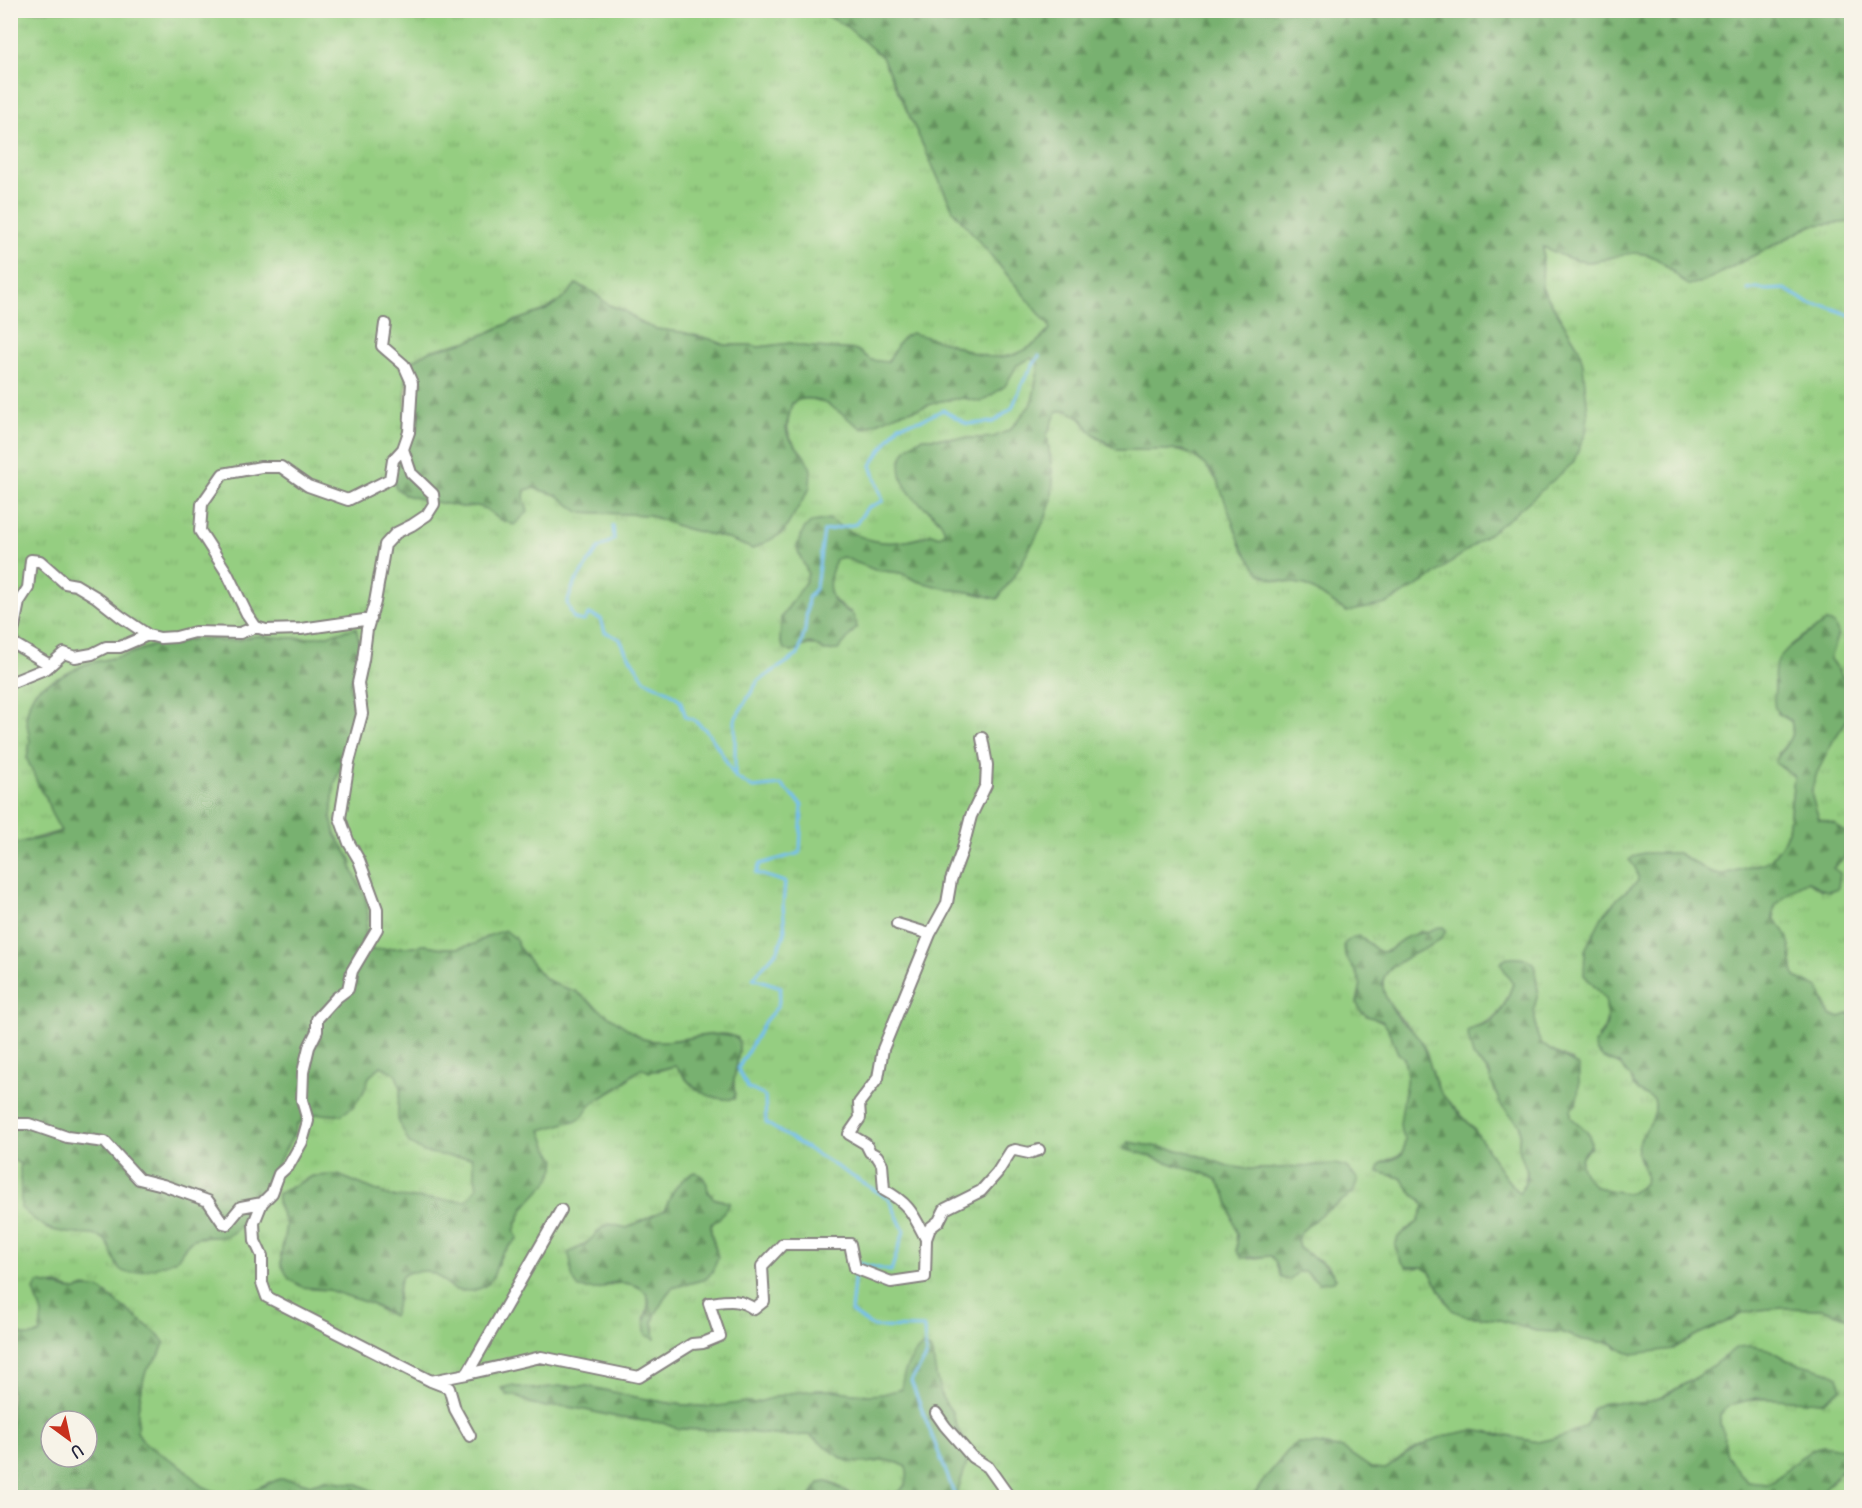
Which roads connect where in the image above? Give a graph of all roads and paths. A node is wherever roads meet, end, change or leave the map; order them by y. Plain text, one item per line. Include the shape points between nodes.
1 (385, 324) dead end
2 (403, 449) junction
3 (371, 619) junction
4 (256, 627) junction
5 (148, 635) junction
6 (50, 665) junction
7 (10, 683) edge
8 (982, 738) dead end
9 (897, 924) dead end
10 (930, 934) junction
11 (10, 1124) edge
12 (1040, 1150) dead end
13 (262, 1203) junction
14 (561, 1210) dead end
15 (926, 1239) junction
16 (467, 1374) junction
17 (431, 1381) junction
18 (936, 1413) dead end
19 (470, 1436) dead end
20 (1010, 1497) edge

1 - 2 street via 382,346 404,364 412,384 409,432
2 - 3 street via 411,473 433,494 434,504 427,515 396,533 385,545
2 - 4 street via 393,460 390,479 348,500 308,486 281,467 223,474 202,504 200,531
3 - 4 street via 301,629
3 - 13 street via 358,683 362,714 340,818 377,909 377,929 352,971 348,989 317,1019 318,1030 303,1072 302,1100 308,1121 302,1142
4 - 5 street via 240,633 195,632 176,638
5 - 6 street via 92,654 75,657 64,653
5 - 6 street via 96,597 65,583 40,561 31,560 28,588 19,602 11,642
6 - 7 street
8 - 10 street via 986,785 971,816 947,903
9 - 10 street
10 - 15 street via 883,1049 878,1078 859,1103 860,1118 849,1134 877,1156 882,1164 884,1190 901,1199
11 - 13 street via 29,1124 67,1137 105,1142 139,1179 208,1201 223,1223 227,1224 241,1207
12 - 15 street via 1011,1151 981,1191 945,1209
13 - 17 street via 254,1223 267,1296
14 - 16 street
15 - 16 street via 925,1277 891,1282 855,1268 850,1244 783,1244 762,1266 765,1301 754,1308 746,1302 709,1303 720,1336 692,1344 639,1377 541,1357
16 - 17 street
17 - 19 street via 449,1388
18 - 20 street via 972,1457 988,1467

